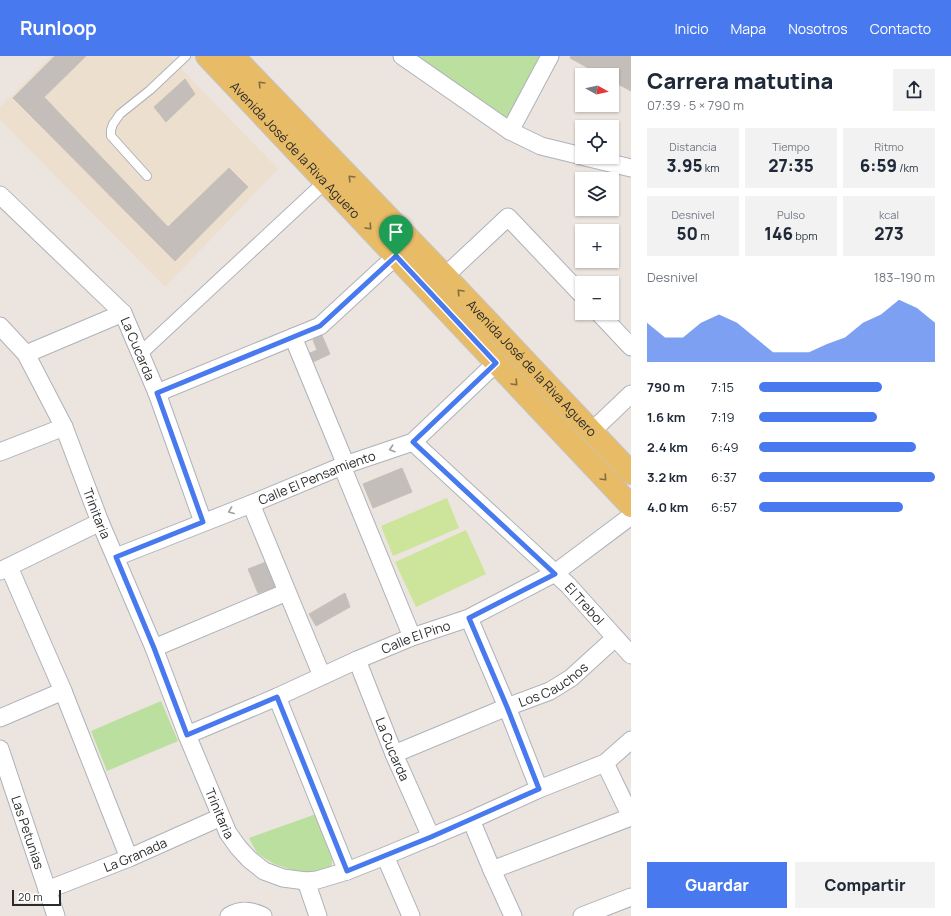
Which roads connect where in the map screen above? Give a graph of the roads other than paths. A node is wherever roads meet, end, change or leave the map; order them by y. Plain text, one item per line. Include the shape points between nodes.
1 (186, 56) edge
2 (207, 56) edge
3 (233, 56) edge
4 (402, 56) edge
5 (550, 56) edge
6 (510, 131) junction
7 (575, 155) edge
8 (614, 164) edge
9 (631, 168) edge
10 (147, 176) dead end
11 (326, 181) junction
12 (0, 195) edge
13 (396, 256) junction
14 (445, 276) junction
15 (575, 288) edge
16 (123, 313) junction
17 (606, 320) edge
18 (0, 326) edge
19 (293, 337) junction
20 (631, 347) edge
21 (141, 353) junction
22 (26, 354) junction
23 (496, 363) junction
24 (157, 393) junction
25 (631, 394) edge
26 (64, 427) junction
27 (591, 432) junction
28 (413, 442) junction
29 (0, 452) edge
30 (344, 465) junction
31 (631, 473) edge
32 (251, 504) junction
33 (631, 506) edge
34 (631, 516) edge
35 (100, 522) junction
36 (203, 522) junction
37 (116, 557) junction
38 (4, 569) edge
39 (555, 574) junction
40 (288, 592) junction
41 (469, 618) junction
42 (412, 637) junction
43 (615, 638) junction
44 (154, 648) junction
45 (631, 655) edge
46 (357, 660) junction
47 (322, 676) junction
48 (63, 691) junction
49 (277, 697) junction
50 (507, 707) junction
51 (0, 718) edge
52 (187, 735) junction
53 (631, 740) edge
54 (0, 750) edge
55 (394, 754) junction
56 (606, 763) junction
57 (631, 788) edge
58 (539, 789) junction
59 (221, 817) junction
60 (631, 817) edge
61 (471, 820) junction
62 (431, 837) junction
63 (385, 856) junction
64 (129, 858) junction
65 (492, 870) junction
66 (347, 871) junction
67 (306, 881) junction
68 (48, 890) junction
69 (631, 898) edge
70 (56, 916) edge
71 (229, 916) edge
72 (263, 916) edge
73 (318, 916) edge
74 (410, 916) edge
75 (513, 916) edge
76 (582, 916) edge

1 - 10 lane via 120,114 111,130 111,136
2 - 11 main road, Avenida José de la Riva Aguero
14 -> 3 main road, Avenida José de la Riva Aguero
4 - 6 street
5 - 6 street
6 - 7 street via 541,146
8 - 9 street
11 -> 13 main road, Avenida José de la Riva Aguero
11 - 21 street
12 - 16 street, La Cucarda
13 - 19 street via 320,326
13 - 23 main road, Avenida José de la Riva Aguero
14 - 15 street via 508,217
27 -> 14 main road, Avenida José de la Riva Aguero
16 - 21 street, La Cucarda
16 - 22 street
17 - 20 street
18 - 22 street, Trinitaria
19 - 24 street
19 - 30 street
21 - 24 street, La Cucarda
22 - 26 street, Trinitaria
23 - 28 street, Calle El Pensamiento
23 -> 33 main road, Avenida José de la Riva Aguero
24 - 36 street, La Cucarda
25 - 27 street
26 - 29 street
26 - 35 street, Trinitaria
27 - 31 main road, Avenida José de la Riva Aguero
28 -> 30 street, Calle El Pensamiento
28 - 39 street, El Trebol
30 - 32 street, Calle El Pensamiento
30 - 42 street
32 -> 36 street, Calle El Pensamiento
32 - 40 street
34 - 39 street, Calle El Pino
35 - 37 street, Trinitaria
35 - 38 street
36 - 37 street, Calle El Pensamiento
37 - 44 street, Trinitaria
38 - 48 street
39 - 41 street, Calle El Pino
39 - 43 street, El Trebol
40 - 44 street
40 - 47 street
41 - 42 street, Calle El Pino
41 - 50 street
42 - 46 street, Calle El Pino
43 - 45 street, El Trebol
43 - 50 street, Los Cauchos via 571,678 550,691
44 - 52 street, Trinitaria
46 - 47 street, Calle El Pino
46 - 55 street, La Cucarda
47 - 49 street, Calle El Pino
48 - 51 street
48 - 64 street
49 - 52 street, Calle El Pino
49 - 66 street
50 - 55 street, Los Cauchos
50 - 58 street
52 - 59 street, Trinitaria
53 - 56 street
54 - 68 street, Las Petunias
55 - 62 street, La Cucarda
56 - 57 street
56 - 58 street, Trinitaria
56 - 60 street
58 - 61 street, Trinitaria
59 - 64 street, La Granada
59 - 67 street, Trinitaria via 238,847 264,871 283,878
60 - 65 street
61 - 62 street, Trinitaria
61 - 65 street
62 - 63 street, Trinitaria
63 - 66 street, Trinitaria
63 - 74 street
64 - 68 street, La Granada
65 - 75 street
66 - 67 street, Trinitaria
67 - 73 street
68 - 70 street, Las Petunias
69 - 76 street
71 - 72 street via 237,912 253,911

